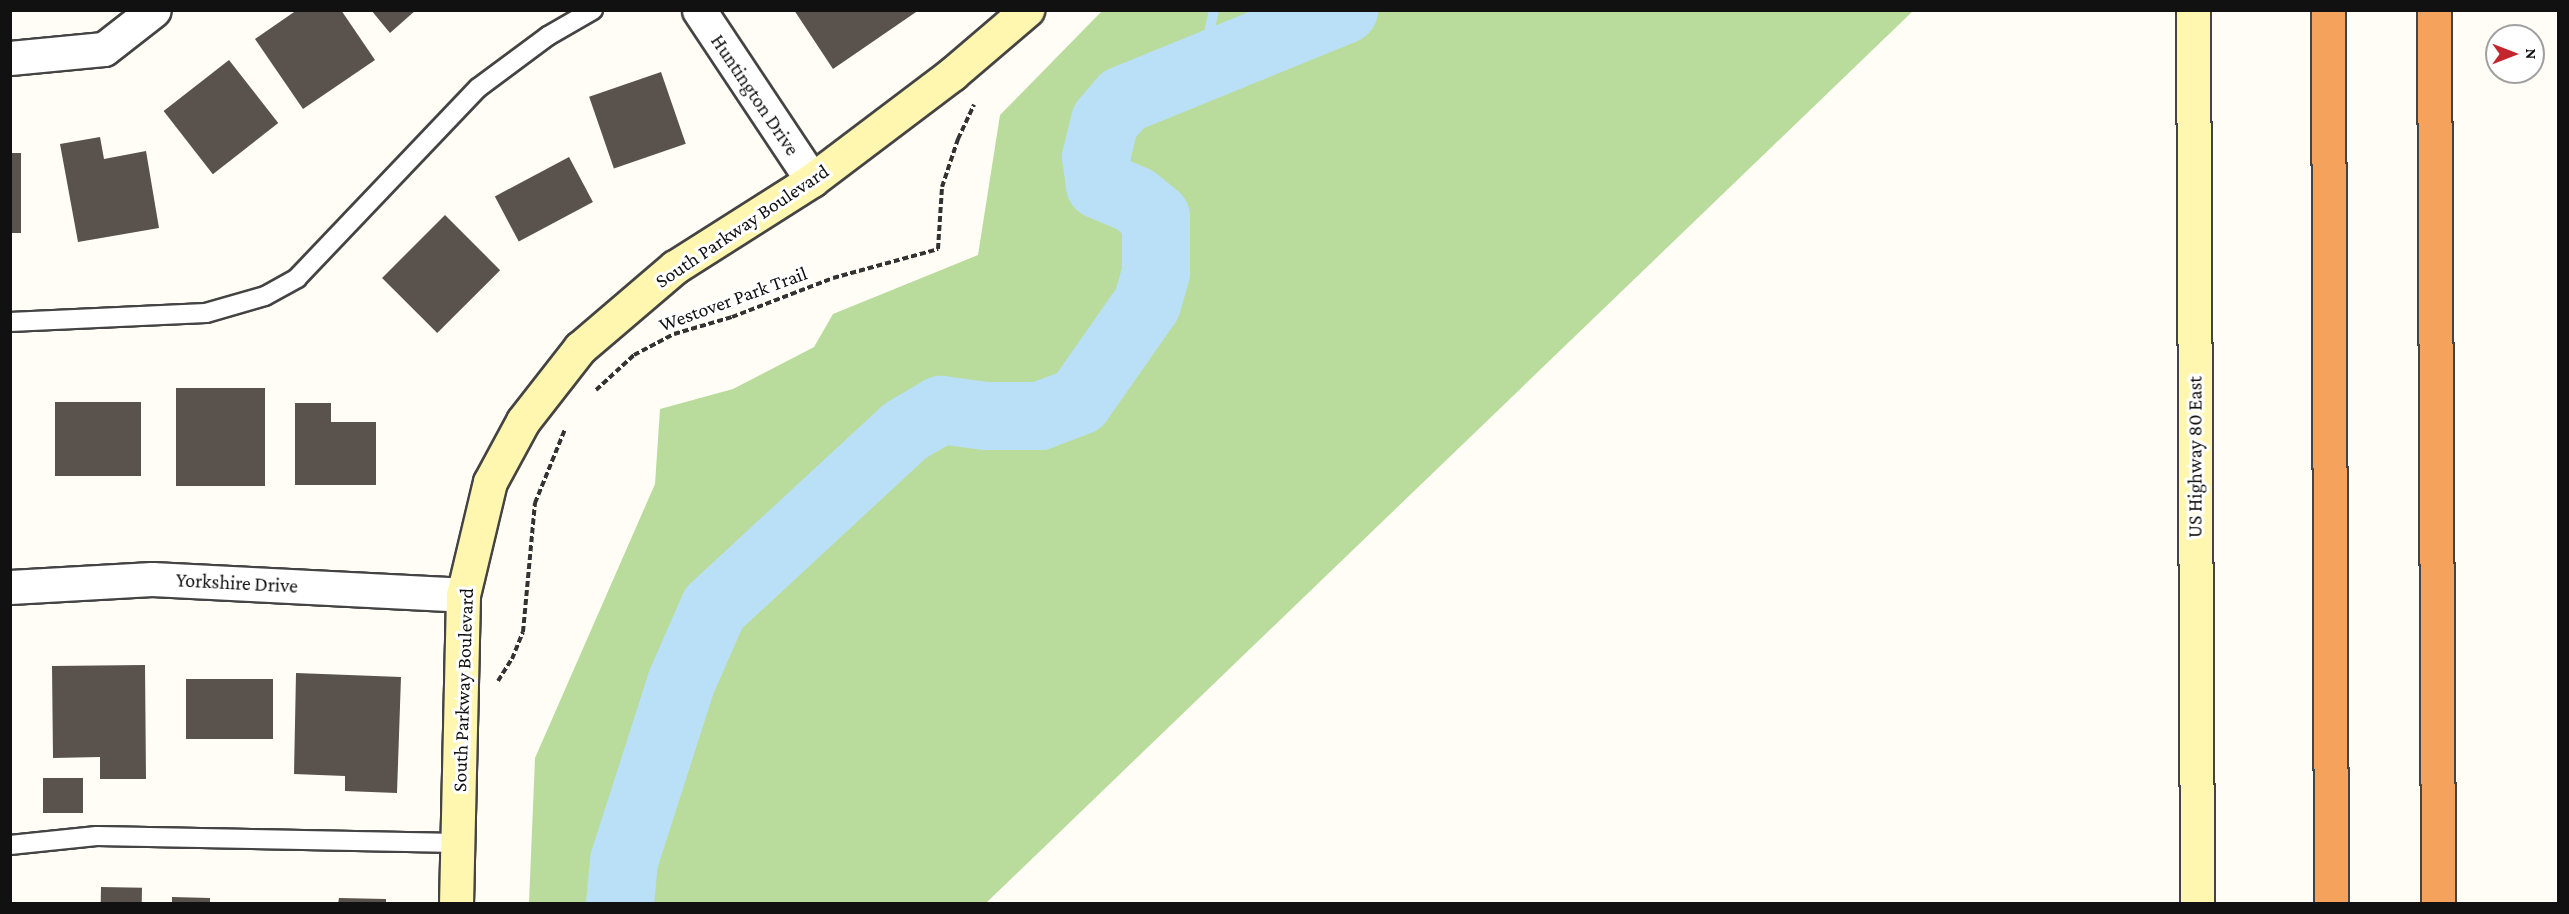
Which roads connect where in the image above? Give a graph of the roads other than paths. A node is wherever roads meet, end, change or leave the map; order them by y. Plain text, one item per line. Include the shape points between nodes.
1 (154, 10) edge
2 (593, 10) edge
3 (699, 10) edge
4 (1027, 10) edge
5 (2193, 10) edge
6 (2328, 10) edge
7 (2434, 10) edge
8 (10, 58) edge
9 (812, 180) junction
10 (10, 322) edge
11 (10, 587) edge
12 (463, 595) junction
13 (458, 843) junction
14 (10, 845) edge
15 (456, 903) edge
16 (2197, 903) edge
17 (2331, 903) edge
18 (2438, 903) edge

1 - 8 street via 104,49
2 - 10 lane via 548,36 478,88 297,278 265,296 206,313
3 - 9 street, Huntington Drive
4 - 9 street, South Parkway Boulevard via 952,74
5 - 16 street, US Highway 80 East
6 - 17 highway
7 - 18 highway
9 - 12 street, South Parkway Boulevard via 675,267 580,348 523,421 490,482
11 - 12 street, Yorkshire Drive via 152,579
12 - 13 street, South Parkway Boulevard
13 - 14 lane via 97,836
13 - 15 street, South Parkway Boulevard

